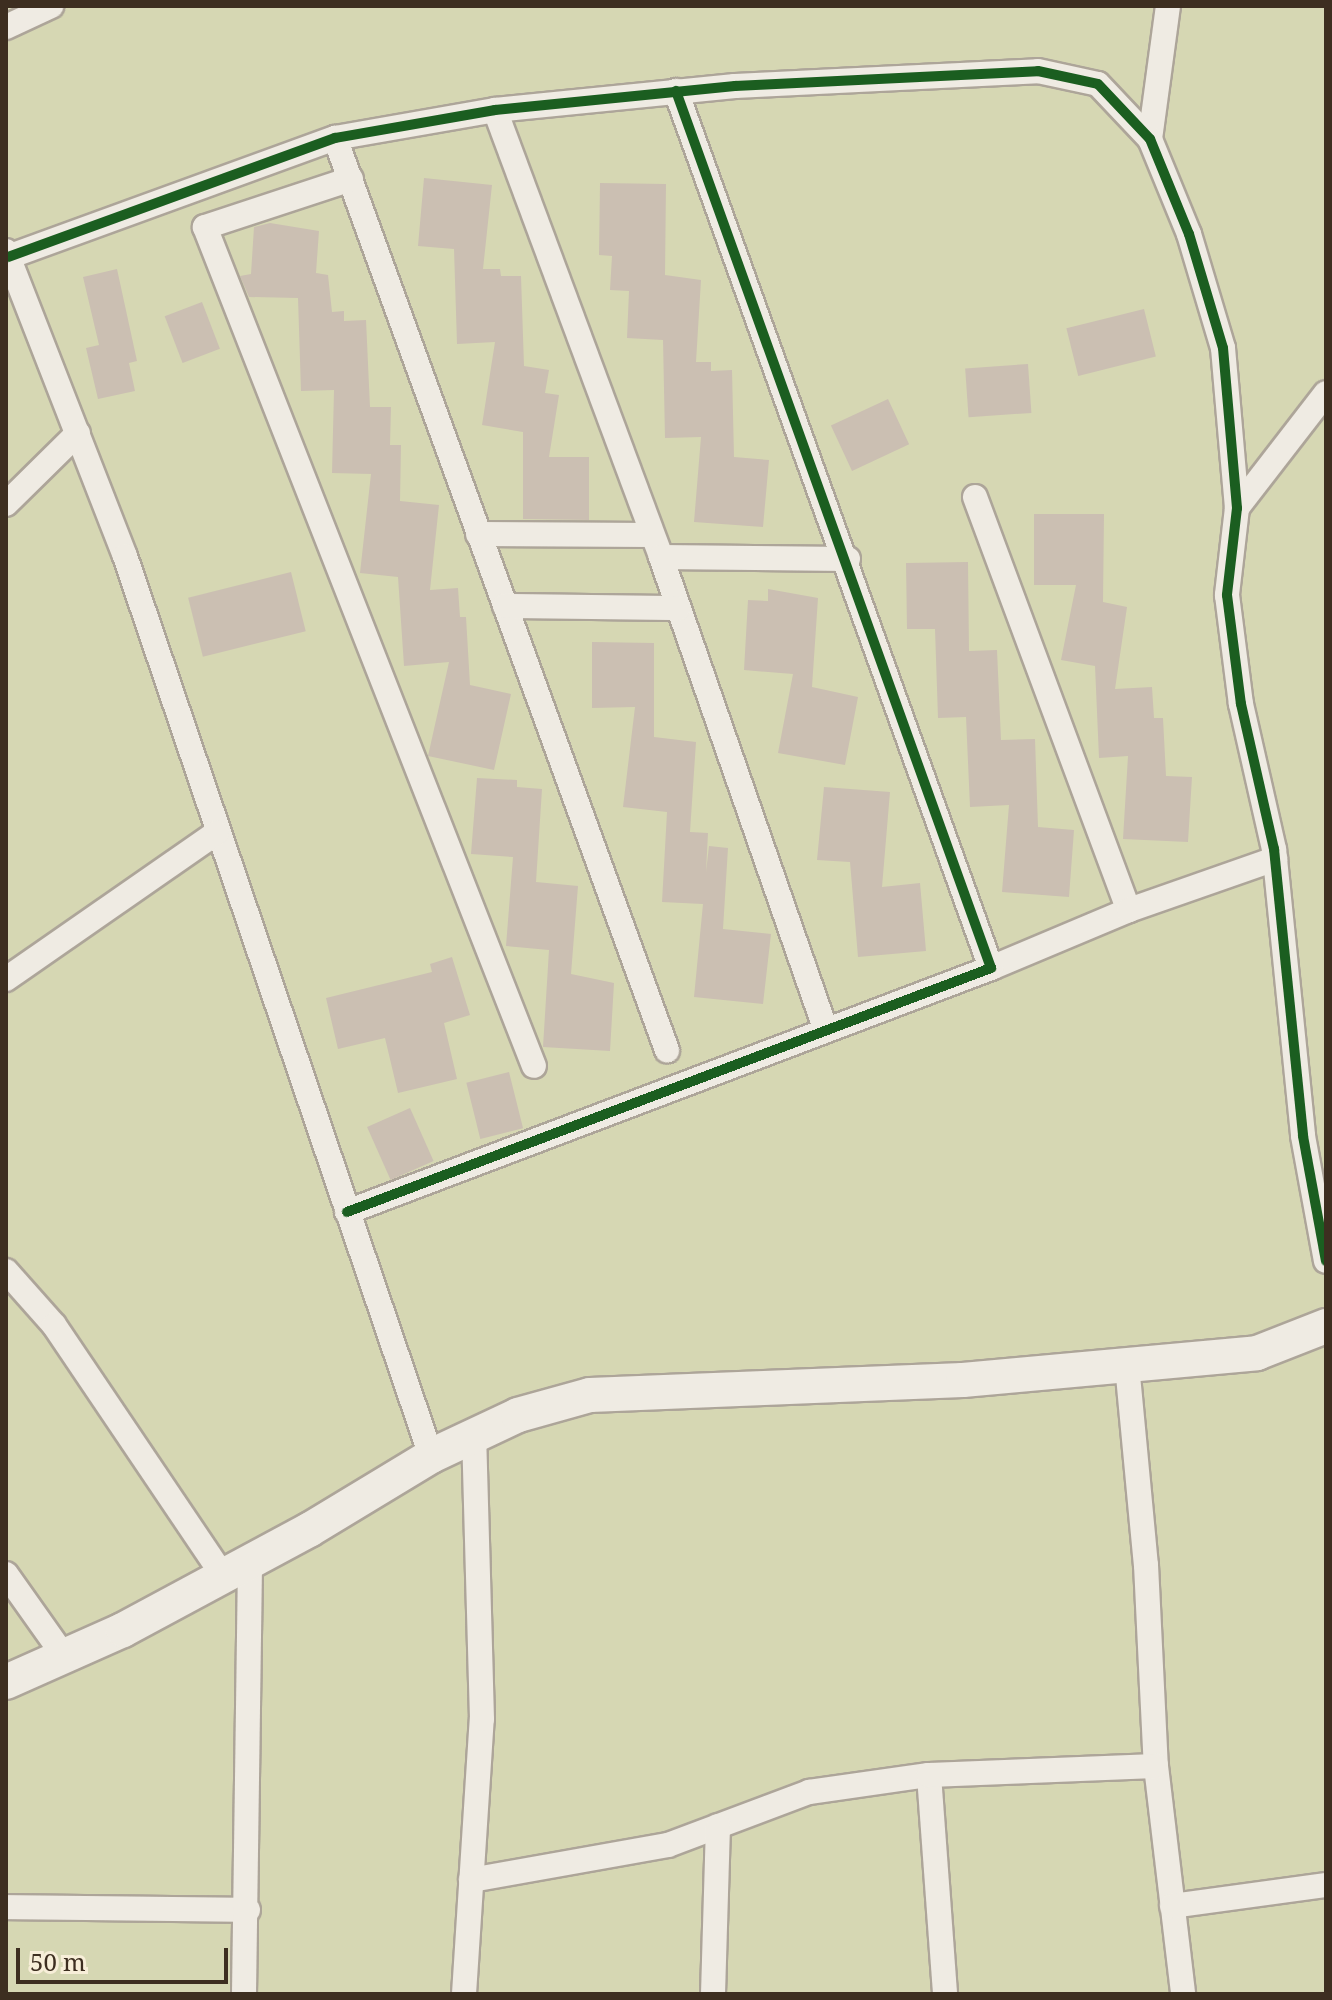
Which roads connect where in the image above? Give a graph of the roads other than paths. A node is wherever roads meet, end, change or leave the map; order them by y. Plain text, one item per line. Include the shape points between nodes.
1 (51, 6) edge
2 (1168, 6) edge
3 (6, 27) edge
4 (676, 91) junction
5 (495, 110) junction
6 (335, 138) junction
7 (1150, 139) junction
8 (351, 179) junction
9 (7, 254) edge
10 (1326, 393) edge
11 (78, 433) junction
12 (975, 497) dead end
13 (6, 504) edge
14 (1237, 508) junction
15 (478, 534) junction
16 (656, 546) junction
17 (848, 559) junction
18 (505, 606) junction
19 (678, 608) junction
20 (216, 833) junction
21 (1275, 859) junction
22 (1129, 910) junction
23 (991, 968) junction
24 (6, 979) edge
25 (825, 1027) junction
26 (667, 1050) dead end
27 (534, 1066) dead end
28 (347, 1212) junction
29 (1326, 1261) edge
30 (6, 1271) edge
31 (1326, 1326) edge
32 (1127, 1365) junction
33 (474, 1436) junction
34 (431, 1456) junction
35 (236, 1569) junction
36 (6, 1574) edge
37 (64, 1656) junction
38 (6, 1682) edge
39 (1156, 1766) junction
40 (929, 1775) junction
41 (718, 1826) junction
42 (471, 1880) junction
43 (1326, 1885) edge
44 (1172, 1906) junction
45 (6, 1907) edge
46 (248, 1910) junction
47 (244, 1994) edge
48 (464, 1994) edge
49 (713, 1994) edge
50 (945, 1994) edge
51 (1183, 1994) edge

1 - 3 street
2 - 7 street
4 - 5 street
4 - 7 street via 1038,71 1098,84
4 - 17 street
5 - 6 street
5 - 16 street
6 - 8 street
6 - 9 street
7 - 14 street via 1189,234 1223,348
8 - 15 street
8 - 27 street via 205,227
9 - 11 street
10 - 14 street
11 - 13 street
11 - 20 street via 125,556
12 - 22 street
14 - 21 street via 1227,595 1241,704
15 - 16 street
15 - 18 street
16 - 17 street
16 - 19 street
17 - 23 street
18 - 19 street
18 - 26 street
19 - 25 street
20 - 24 street
20 - 28 street
21 - 22 street
21 - 29 street via 1303,1136
22 - 23 street
23 - 25 street
25 - 28 street
28 - 34 street
30 - 35 street via 54,1325
31 - 32 main road via 1257,1353
32 - 33 main road via 758,1392 590,1395 518,1415
32 - 39 street via 1146,1565
33 - 34 main road
33 - 42 street via 482,1719
34 - 35 main road
35 - 37 main road
35 - 46 street
36 - 37 street
37 - 38 main road
39 - 40 street
39 - 44 street
40 - 41 street via 809,1792
40 - 50 street
41 - 42 street via 655,1848
41 - 49 street
42 - 48 street
43 - 44 street
44 - 51 street
45 - 46 street
46 - 47 street

